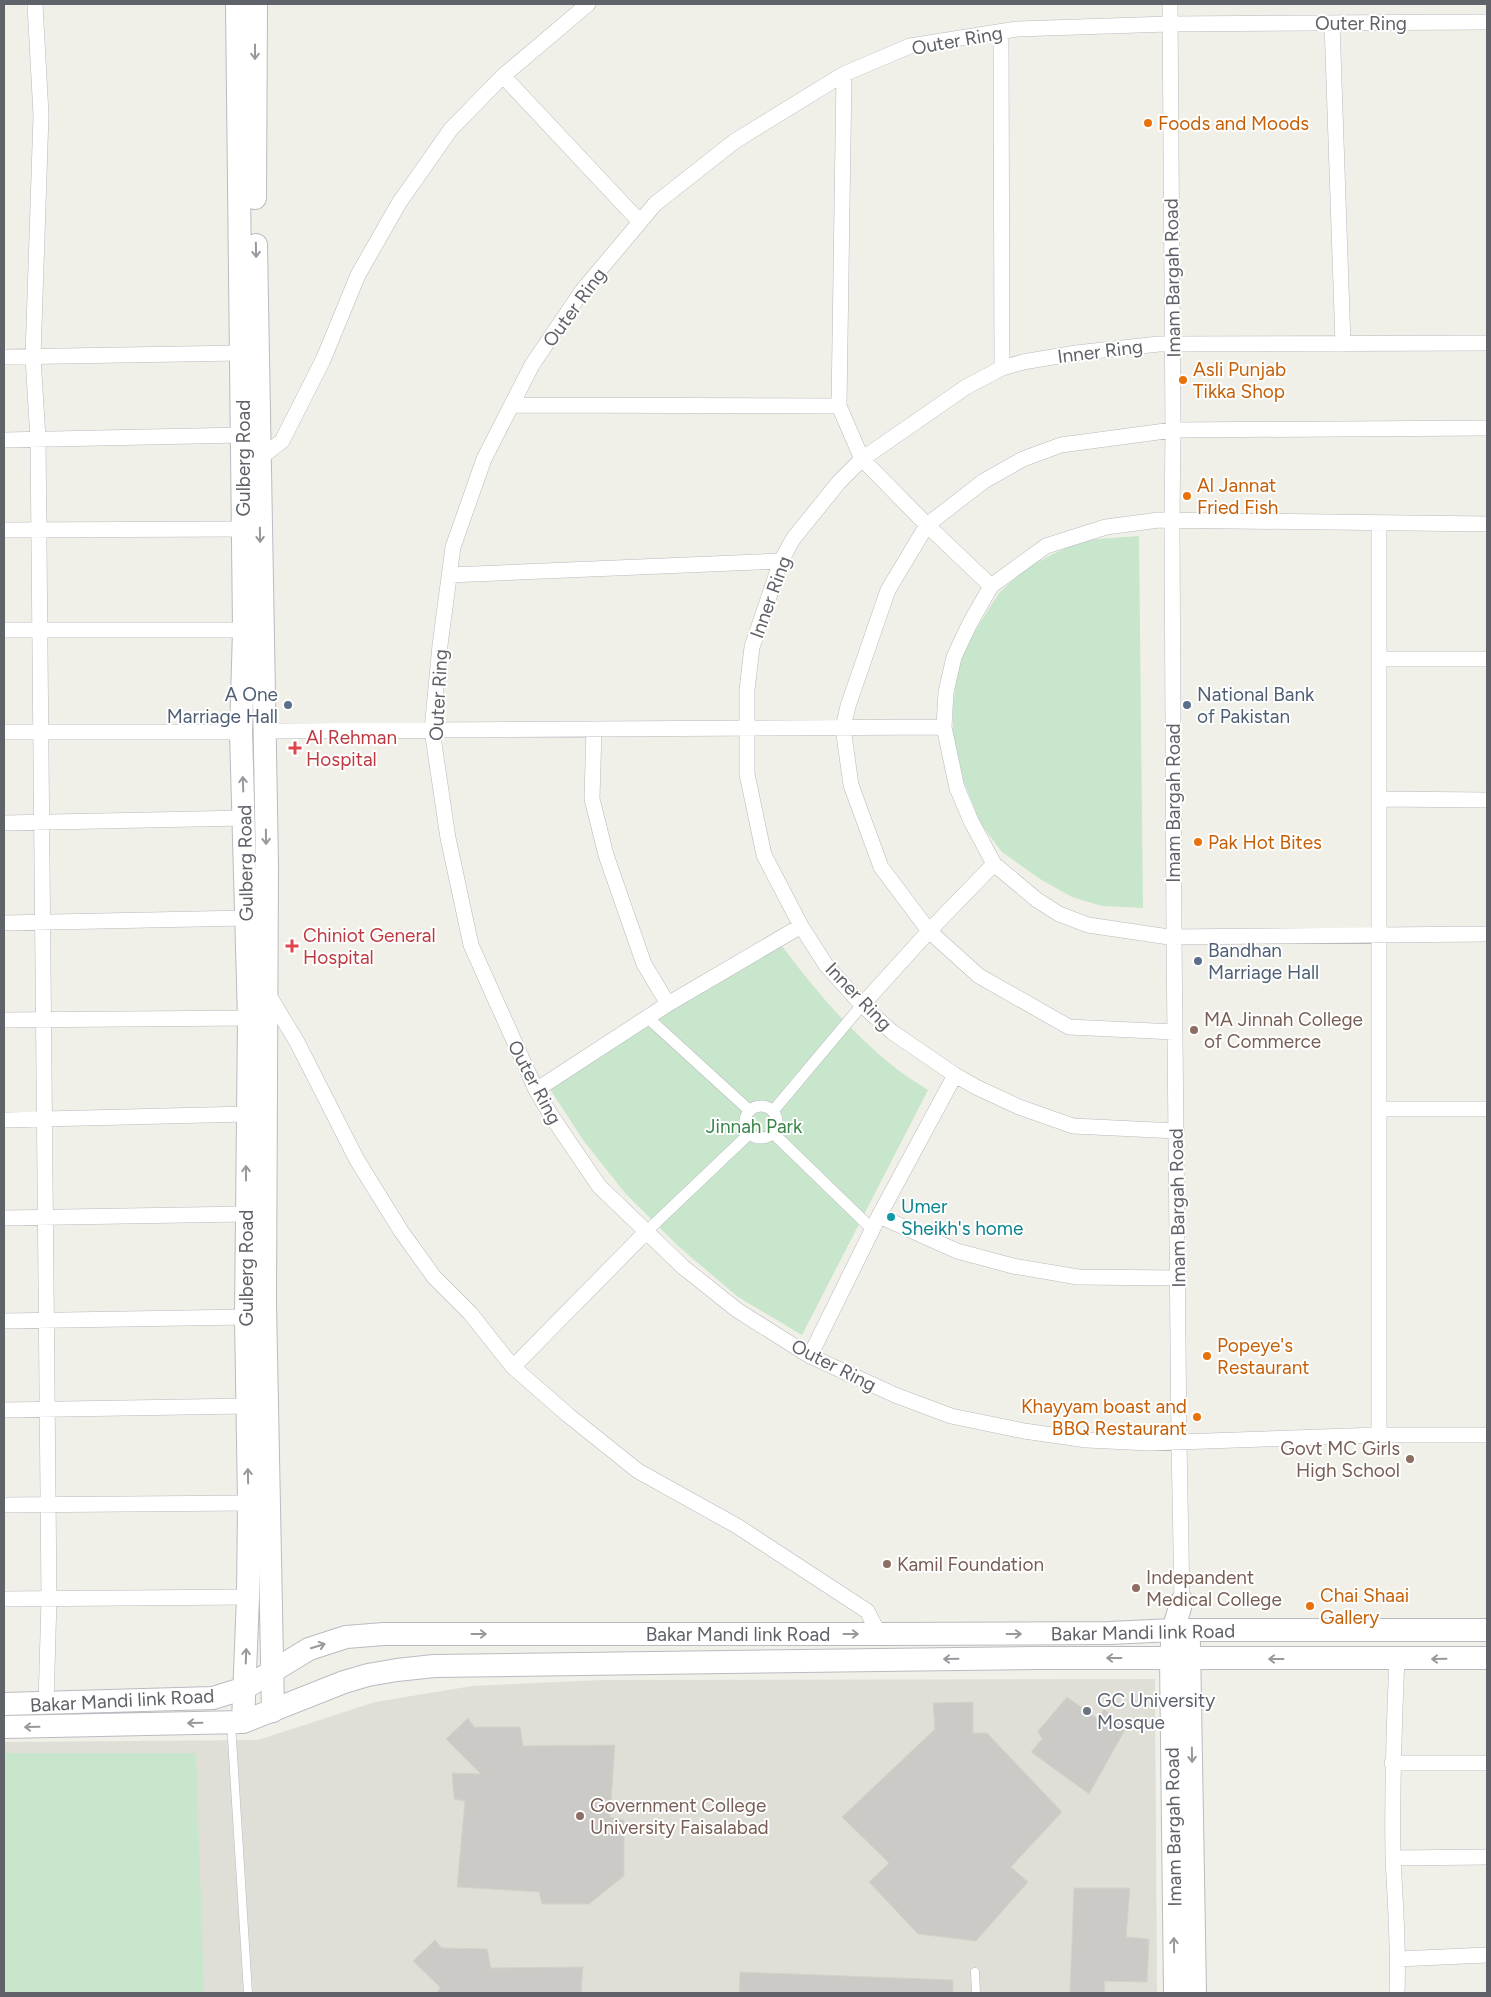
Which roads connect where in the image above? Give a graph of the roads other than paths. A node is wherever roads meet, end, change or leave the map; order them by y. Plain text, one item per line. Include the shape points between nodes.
1 (35, 4) edge
2 (237, 4) edge
3 (256, 4) edge
4 (588, 4) edge
5 (1170, 4) edge
6 (1487, 22) edge
7 (1169, 24) junction
8 (1332, 24) junction
9 (1001, 32) junction
10 (844, 74) junction
11 (504, 77) junction
12 (640, 222) junction
13 (1487, 343) edge
14 (1343, 344) junction
15 (1173, 345) junction
16 (241, 354) junction
17 (4, 357) edge
18 (33, 357) junction
19 (1002, 368) junction
20 (512, 405) junction
21 (839, 406) junction
22 (1487, 428) edge
23 (1174, 430) junction
24 (243, 436) junction
25 (4, 440) edge
26 (38, 440) junction
27 (259, 457) junction
28 (862, 459) junction
29 (243, 474) junction
30 (1172, 522) junction
31 (1379, 524) junction
32 (1487, 524) edge
33 (927, 525) junction
34 (243, 529) junction
35 (4, 530) edge
36 (39, 530) junction
37 (780, 561) junction
38 (449, 575) junction
39 (991, 586) junction
40 (4, 630) edge
41 (40, 630) junction
42 (244, 630) junction
43 (1379, 658) junction
44 (1487, 660) edge
45 (944, 727) junction
46 (747, 728) junction
47 (843, 728) junction
48 (594, 729) junction
49 (432, 730) junction
50 (264, 731) junction
51 (4, 732) edge
52 (40, 732) junction
53 (241, 732) junction
54 (1379, 799) junction
55 (1487, 800) edge
56 (244, 818) junction
57 (42, 822) junction
58 (4, 823) edge
59 (994, 864) junction
60 (246, 918) junction
61 (43, 922) junction
62 (4, 923) edge
63 (801, 926) junction
64 (929, 931) junction
65 (1487, 934) edge
66 (1379, 936) junction
67 (1174, 937) junction
68 (247, 963) junction
69 (265, 989) junction
70 (668, 1004) junction
71 (862, 1005) junction
72 (647, 1017) junction
73 (249, 1018) junction
74 (4, 1020) edge
75 (43, 1020) junction
76 (1175, 1032) junction
77 (955, 1075) junction
78 (536, 1090) junction
79 (1379, 1109) junction
80 (1487, 1109) edge
81 (750, 1110) junction
82 (773, 1111) junction
83 (246, 1114) junction
84 (45, 1118) junction
85 (4, 1120) edge
86 (1177, 1131) junction
87 (750, 1133) junction
88 (773, 1133) junction
89 (246, 1214) junction
90 (4, 1218) edge
91 (46, 1218) junction
92 (876, 1223) junction
93 (646, 1232) junction
94 (1178, 1278) junction
95 (246, 1317) junction
96 (47, 1320) junction
97 (4, 1321) edge
98 (810, 1356) junction
99 (514, 1367) junction
100 (246, 1406) junction
101 (4, 1410) edge
102 (47, 1410) junction
103 (1379, 1435) junction
104 (1487, 1435) edge
105 (1179, 1442) junction
106 (249, 1503) junction
107 (4, 1505) edge
108 (48, 1505) junction
109 (248, 1597) junction
110 (49, 1598) junction
111 (4, 1599) edge
112 (1182, 1602) joint
113 (1180, 1630) junction
114 (1487, 1630) edge
115 (879, 1634) junction
116 (1181, 1658) junction
117 (1487, 1658) edge
118 (1397, 1659) junction
119 (272, 1672) junction
120 (245, 1688) junction
121 (4, 1704) edge
122 (46, 1704) junction
123 (273, 1711) junction
124 (237, 1722) junction
125 (4, 1727) edge
126 (1392, 1763) junction
127 (1487, 1763) edge
128 (1487, 1857) edge
129 (1393, 1858) junction
130 (1487, 1955) edge
131 (1398, 1959) junction
132 (975, 1972) dead end
133 (248, 1993) edge
134 (976, 1993) edge
135 (1174, 1993) edge
136 (1195, 1993) edge
137 (1397, 1993) edge

1 - 18 street via 41,115
2 - 16 main road, Gulberg Road
3 -> 27 main road, Gulberg Road
4 - 11 street
5 - 7 street, Imam Bargah Road
6 - 8 street, Outer Ring
7 - 8 street, Outer Ring
7 - 9 street, Outer Ring
7 - 15 street, Imam Bargah Road
8 - 14 street
9 - 10 street, Outer Ring via 910,46
9 - 19 street
10 - 12 street, Outer Ring via 735,141 655,204
10 - 21 street
11 - 12 street
11 - 27 street via 451,129 399,203 358,275 323,360 282,440
12 - 20 street, Outer Ring via 582,291 532,365
13 - 14 street, Inner Ring
14 - 15 street, Inner Ring
15 - 19 street, Inner Ring via 1076,353
15 - 23 street, Imam Bargah Road
16 - 18 street
16 - 24 main road, Gulberg Road
17 - 18 street
18 - 26 street
19 - 28 street, Inner Ring via 966,387
20 - 21 street
20 - 38 street, Outer Ring via 484,459 453,547
21 - 28 street
22 - 23 street
23 - 30 street, Imam Bargah Road
23 - 33 street via 1062,446 1023,459 984,481
24 - 26 street
24 - 29 main road, Gulberg Road
25 - 26 street
26 - 36 street
27 - 29 street
27 -> 50 main road, Gulberg Road
28 - 33 street
28 - 37 street, Inner Ring via 792,538
29 - 34 main road, Gulberg Road
30 - 31 street
30 - 39 street via 1159,520 1106,527 1069,537 1046,546
30 - 67 street, Imam Bargah Road
31 - 32 street
31 - 43 street
33 - 39 street
33 - 47 street via 888,590
34 - 36 street
34 - 42 main road, Gulberg Road
35 - 36 street
36 - 41 street
37 - 38 street
37 - 46 street, Inner Ring via 752,647
38 - 49 street, Outer Ring
39 - 45 street via 954,657 946,692
40 - 41 street
41 - 42 street
41 - 52 street
42 - 53 main road, Gulberg Road
43 - 44 street
43 - 54 street
45 - 47 street
45 - 59 street via 957,788
46 - 47 street
46 - 48 street
46 - 63 street, Inner Ring via 747,774 764,854
47 - 64 street via 851,785 881,867
48 - 49 street
48 - 70 street via 592,799 606,855 644,964
49 - 50 street
49 - 78 street, Outer Ring via 448,838 471,945
50 -> 69 main road, Gulberg Road
51 - 52 street
52 - 53 street
52 - 57 street
56 -> 53 main road, Gulberg Road
54 - 55 street
54 - 66 street
56 - 57 street
56 - 60 main road, Gulberg Road
57 - 58 street
57 - 61 street
59 - 64 street
59 - 67 street via 1059,914 1088,925
60 - 61 street
60 - 68 main road, Gulberg Road
61 - 62 street
61 - 75 street
63 - 70 street
63 - 71 street, Inner Ring via 826,965
64 - 71 street
64 - 76 street via 979,976 1069,1027
65 - 66 street
66 - 67 street
66 - 79 street
67 - 76 street, Imam Bargah Road
68 - 69 street
68 - 73 main road, Gulberg Road
69 - 99 street via 297,1042 358,1160 401,1231 434,1277 470,1313
69 - 119 main road, Gulberg Road via 265,1303
70 - 72 street
71 - 77 street, Inner Ring via 892,1032
71 - 82 street
72 - 78 street
72 - 81 street
73 - 75 street
73 - 83 main road, Gulberg Road
74 - 75 street
75 - 84 street
76 - 86 street, Imam Bargah Road
77 - 86 street, Inner Ring via 1019,1107 1073,1126
77 - 92 street
78 - 93 street, Outer Ring via 599,1186
79 - 80 street
79 - 103 street
81 - 82 street via 764,1106
81 - 87 street via 746,1125
82 - 88 street via 777,1124
83 - 84 street
89 -> 83 main road, Gulberg Road
84 - 85 street
84 - 91 street
86 - 94 street, Imam Bargah Road
87 - 88 street via 759,1138
87 - 93 street
88 - 92 street
89 - 91 street
89 - 95 main road, Gulberg Road
90 - 91 street
91 - 96 street
92 - 94 street via 1013,1266 1078,1277
92 - 98 street
93 - 98 street, Outer Ring via 737,1310
93 - 99 street
94 - 105 street, Imam Bargah Road
95 - 96 street
95 - 100 main road, Gulberg Road
96 - 97 street
96 - 102 street
98 - 105 street, Outer Ring via 894,1395 951,1416 1087,1440
99 - 115 street via 568,1416 638,1471 737,1526 867,1611
100 - 102 street
106 -> 100 main road, Gulberg Road
101 - 102 street
102 - 108 street
103 - 104 street, Outer Ring
103 - 105 street, Outer Ring
105 - 112 street, Imam Bargah Road
106 - 108 street
106 - 109 main road, Gulberg Road
107 - 108 street
108 - 110 street
109 - 110 street
120 -> 109 main road, Gulberg Road
110 - 111 street
110 - 122 street
112 - 113 main road, Imam Bargah Road
113 - 114 main road, Bakar Mandi link Road
115 -> 113 main road, Bakar Mandi link Road
113 - 116 main road, Imam Bargah Road
119 -> 115 main road, Bakar Mandi link Road via 309,1649 346,1638 384,1634
118 -> 116 main road, Bakar Mandi link Road
116 -> 123 main road, Bakar Mandi link Road via 434,1666 368,1674
135 -> 116 main road, Imam Bargah Road
116 -> 136 main road, Imam Bargah Road
117 -> 118 main road, Bakar Mandi link Road
118 - 126 street
119 - 120 main road, Bakar Mandi link Road
119 - 123 main road, Gulberg Road
120 - 122 main road, Bakar Mandi link Road via 213,1698
120 - 124 main road, Gulberg Road
121 - 122 main road, Bakar Mandi link Road
123 - 124 main road, Bakar Mandi link Road
124 -> 125 main road, Bakar Mandi link Road
124 - 133 lane
126 - 127 street
126 - 129 street
128 - 129 street
129 - 131 street
130 - 131 street
131 - 137 street
132 - 134 lane

